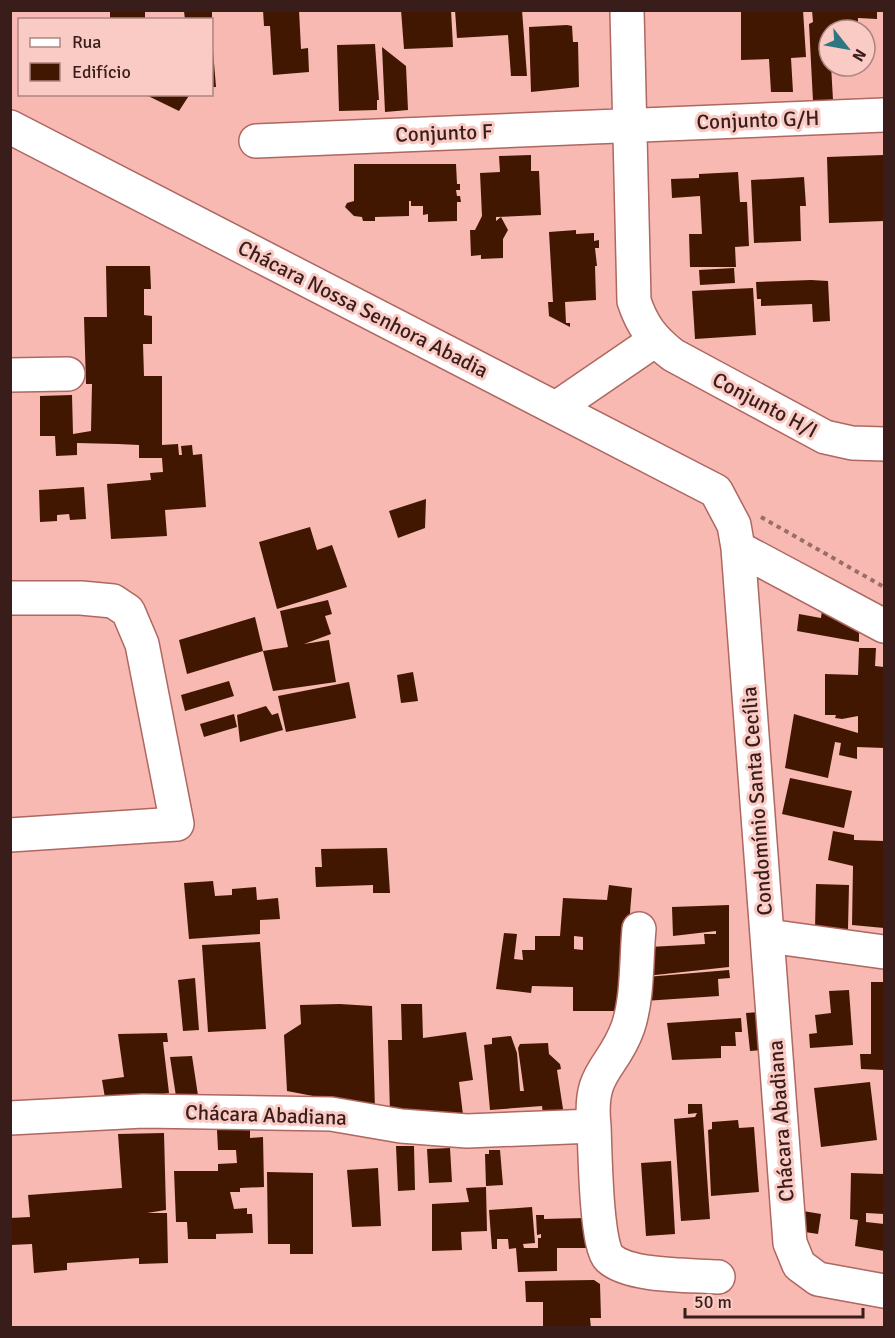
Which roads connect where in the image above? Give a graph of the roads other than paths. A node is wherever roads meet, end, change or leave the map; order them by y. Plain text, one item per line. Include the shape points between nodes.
1 (627, 10) edge
2 (885, 115) edge
3 (632, 125) junction
4 (10, 127) edge
5 (256, 141) dead end
6 (654, 341) junction
7 (68, 374) dead end
8 (10, 375) edge
9 (556, 408) junction
10 (885, 444) edge
11 (716, 491) joint
12 (738, 548) junction
13 (10, 598) edge
14 (885, 626) edge
15 (10, 835) edge
16 (639, 929) dead end
17 (768, 936) junction
18 (885, 952) edge
19 (10, 1118) edge
20 (594, 1126) junction
21 (718, 1277) dead end
22 (885, 1291) edge

1 - 3 street
2 - 3 street, Conjunto G/H
3 - 5 street, Conjunto F
3 - 6 street via 634,301
4 - 9 street, Chácara Nossa Senhora Abadia
6 - 9 street
6 - 10 street, Conjunto H/I via 825,437
7 - 8 street
9 - 11 street, Chácara Nossa Senhora Abadia
11 - 12 street, Condomínio Santa Cecília via 734,525
12 - 14 street
12 - 17 street, Condomínio Santa Cecília
13 - 15 street via 112,601 128,611 142,644 177,824
16 - 20 street via 628,1027 594,1087
17 - 18 street, Condomínio Santa Cecília
17 - 22 street, Chácara Abadiana via 790,1243 800,1265 818,1279
19 - 20 street, Chácara Abadiana via 154,1111 331,1114 400,1126 467,1131
20 - 21 street via 603,1251 623,1267

